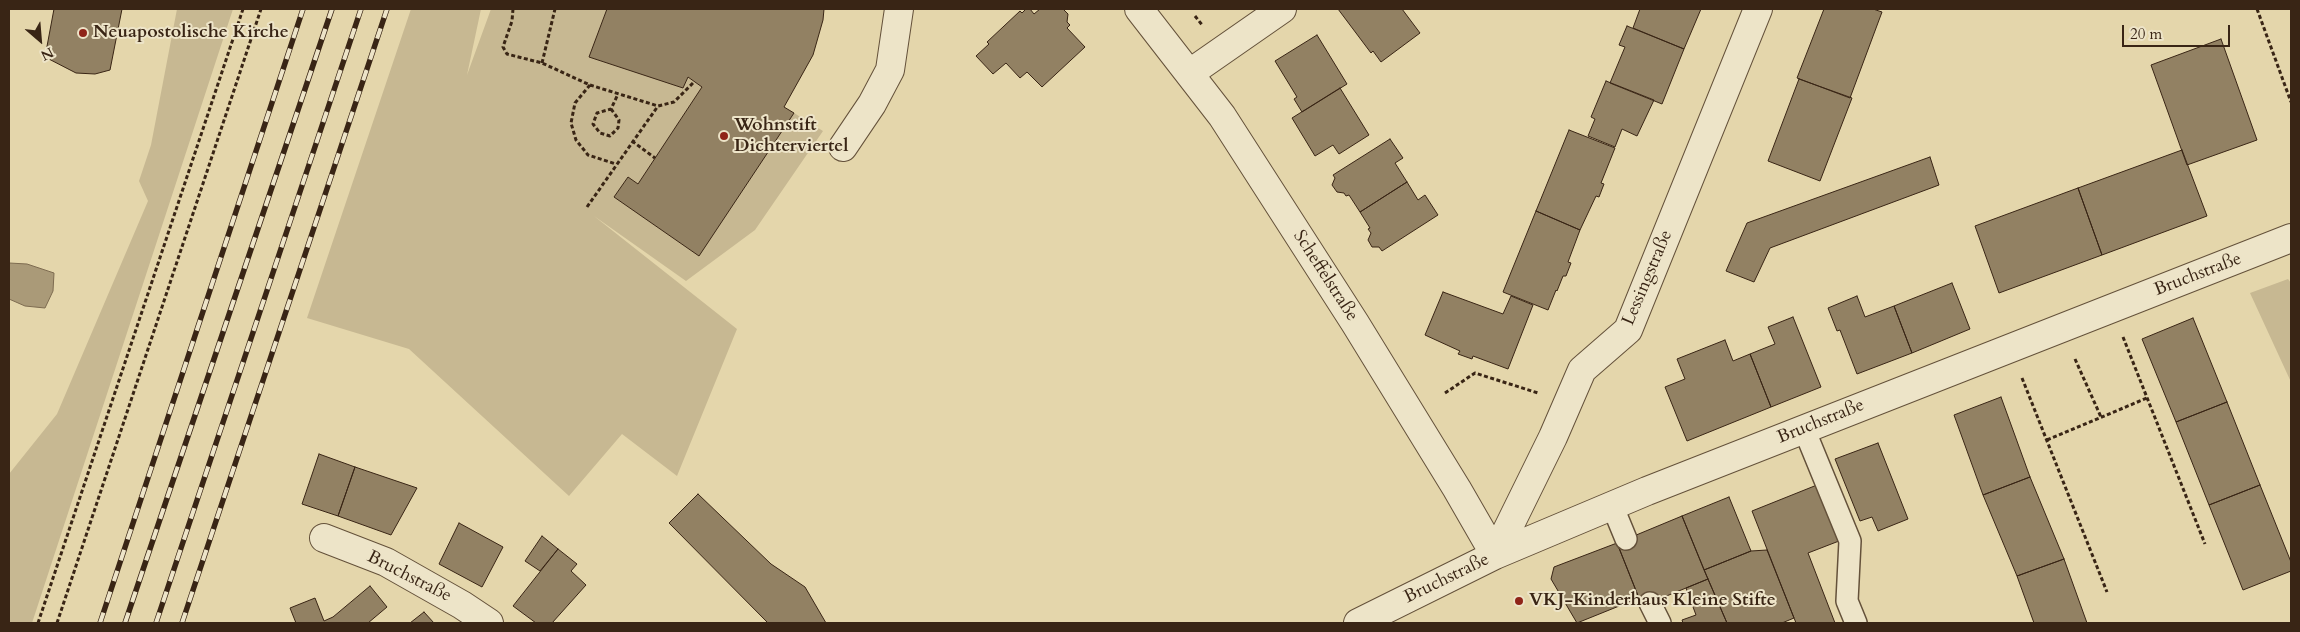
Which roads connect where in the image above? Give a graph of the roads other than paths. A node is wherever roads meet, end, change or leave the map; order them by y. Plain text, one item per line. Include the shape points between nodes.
1 (900, 9) edge
2 (1139, 9) edge
3 (1282, 9) edge
4 (1758, 9) edge
5 (1190, 73) junction
6 (843, 147) dead end
7 (2291, 238) edge
8 (1804, 429) junction
9 (1612, 505) junction
10 (324, 538) dead end
11 (1626, 539) dead end
12 (1495, 555) junction
13 (1650, 603) dead end
14 (489, 623) edge
15 (1358, 623) edge
16 (1660, 623) edge
17 (1856, 623) edge

1 - 6 street via 890,70
2 - 5 street, Scheffelstraße
3 - 5 street
4 - 12 street, Lessingstraße via 1628,330 1582,370
5 - 12 street, Scheffelstraße via 1222,116 1355,323
7 - 8 street, Bruchstraße
8 - 9 street, Bruchstraße
8 - 17 lane via 1850,541 1847,600
9 - 11 lane
9 - 12 street, Bruchstraße
10 - 14 street, Bruchstraße via 386,562
12 - 15 street, Bruchstraße
13 - 16 lane

